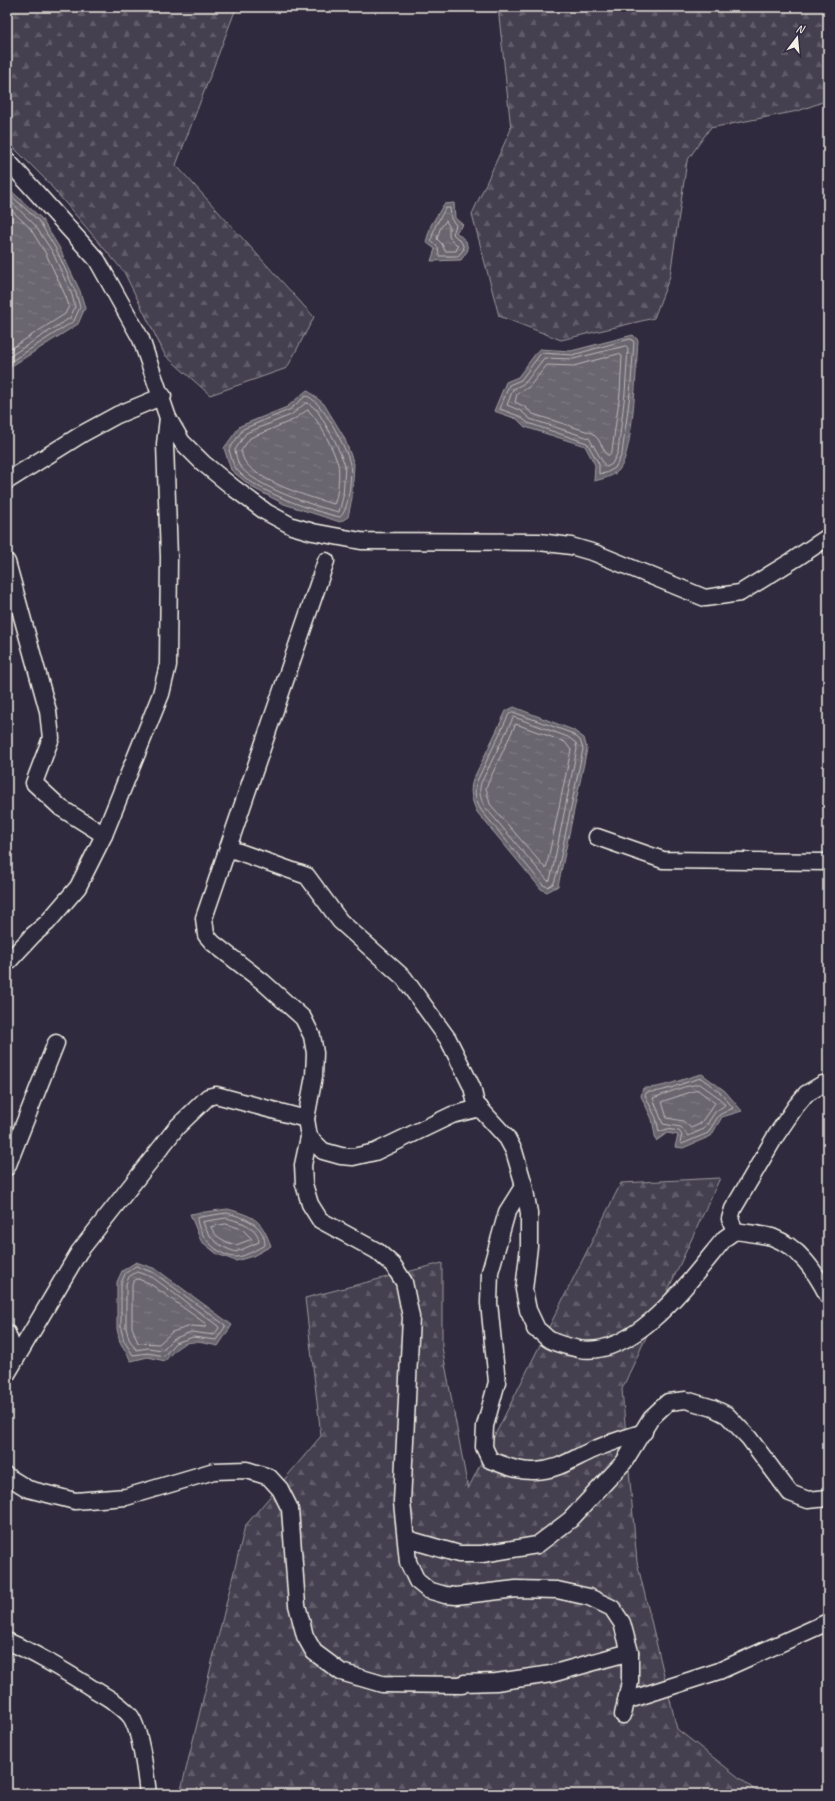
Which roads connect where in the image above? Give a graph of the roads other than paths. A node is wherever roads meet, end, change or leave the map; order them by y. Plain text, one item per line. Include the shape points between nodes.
1 (7, 160) edge
2 (162, 396) junction
3 (168, 418) junction
4 (7, 481) edge
5 (828, 537) edge
6 (326, 561) dead end
7 (7, 562) edge
8 (104, 835) junction
9 (597, 837) dead end
10 (228, 848) junction
11 (828, 862) edge
12 (7, 963) edge
13 (56, 1043) dead end
14 (828, 1086) edge
15 (480, 1108) junction
16 (306, 1119) junction
17 (309, 1137) junction
18 (7, 1167) edge
19 (524, 1185) junction
20 (735, 1231) junction
21 (828, 1296) edge
22 (7, 1332) edge
23 (16, 1358) junction
24 (7, 1374) edge
25 (644, 1432) junction
26 (7, 1476) edge
27 (828, 1498) edge
28 (407, 1539) junction
29 (828, 1622) edge
30 (7, 1641) edge
31 (630, 1652) junction
32 (148, 1794) edge

1 - 2 street via 97,260 141,339
2 - 3 street
2 - 4 street via 117,415 82,434
3 - 5 street via 182,442 203,464 266,512 292,526 344,538 362,541 539,542 570,546 596,553 705,598 740,593
3 - 8 street via 165,444 169,557 168,665 161,694
6 - 10 street
7 - 8 street via 48,711 51,738 34,783 61,808
8 - 12 street via 78,887
9 - 11 street via 663,860
10 - 15 street via 307,876 340,921 404,978 448,1039
10 - 16 street via 204,918 206,935 303,1018 312,1036 315,1052 314,1076
13 - 18 street
14 - 20 street via 823,1084 806,1094 775,1137 733,1209 730,1219
15 - 17 street via 452,1116 375,1152 353,1157 323,1151
15 - 19 street via 507,1138
16 - 17 street
16 - 23 street via 216,1095 208,1097 177,1127 79,1252
17 - 28 street via 303,1165 304,1184 310,1204 320,1220 377,1251 393,1265 404,1282 411,1317 402,1502
19 - 20 street via 529,1213 529,1246 524,1290 528,1310 535,1329 549,1340 580,1349 612,1345 634,1334 663,1312 725,1238
19 - 25 street via 507,1212 490,1272 489,1303 497,1382 485,1426 484,1447 490,1460 521,1470 549,1469 568,1464 594,1449
20 - 21 street via 771,1237 793,1248 805,1260
22 - 23 street
23 - 24 street
25 - 27 street via 651,1418 668,1402 686,1400 713,1408 727,1414 749,1438 790,1493 808,1500
25 - 28 street via 624,1462 570,1520 537,1545 482,1554 459,1554
26 - 31 street via 28,1488 75,1501 126,1497 214,1471 247,1470 269,1477 280,1490 290,1510 297,1605 305,1636 314,1652 341,1672 382,1684 462,1686 496,1682 551,1674
28 - 31 street via 408,1562 417,1581 428,1590 456,1596 516,1589 557,1590 589,1597 612,1608 622,1623
29 - 31 street via 719,1671 625,1708 630,1682
30 - 32 street via 34,1652 104,1695 130,1717 135,1726 146,1773

